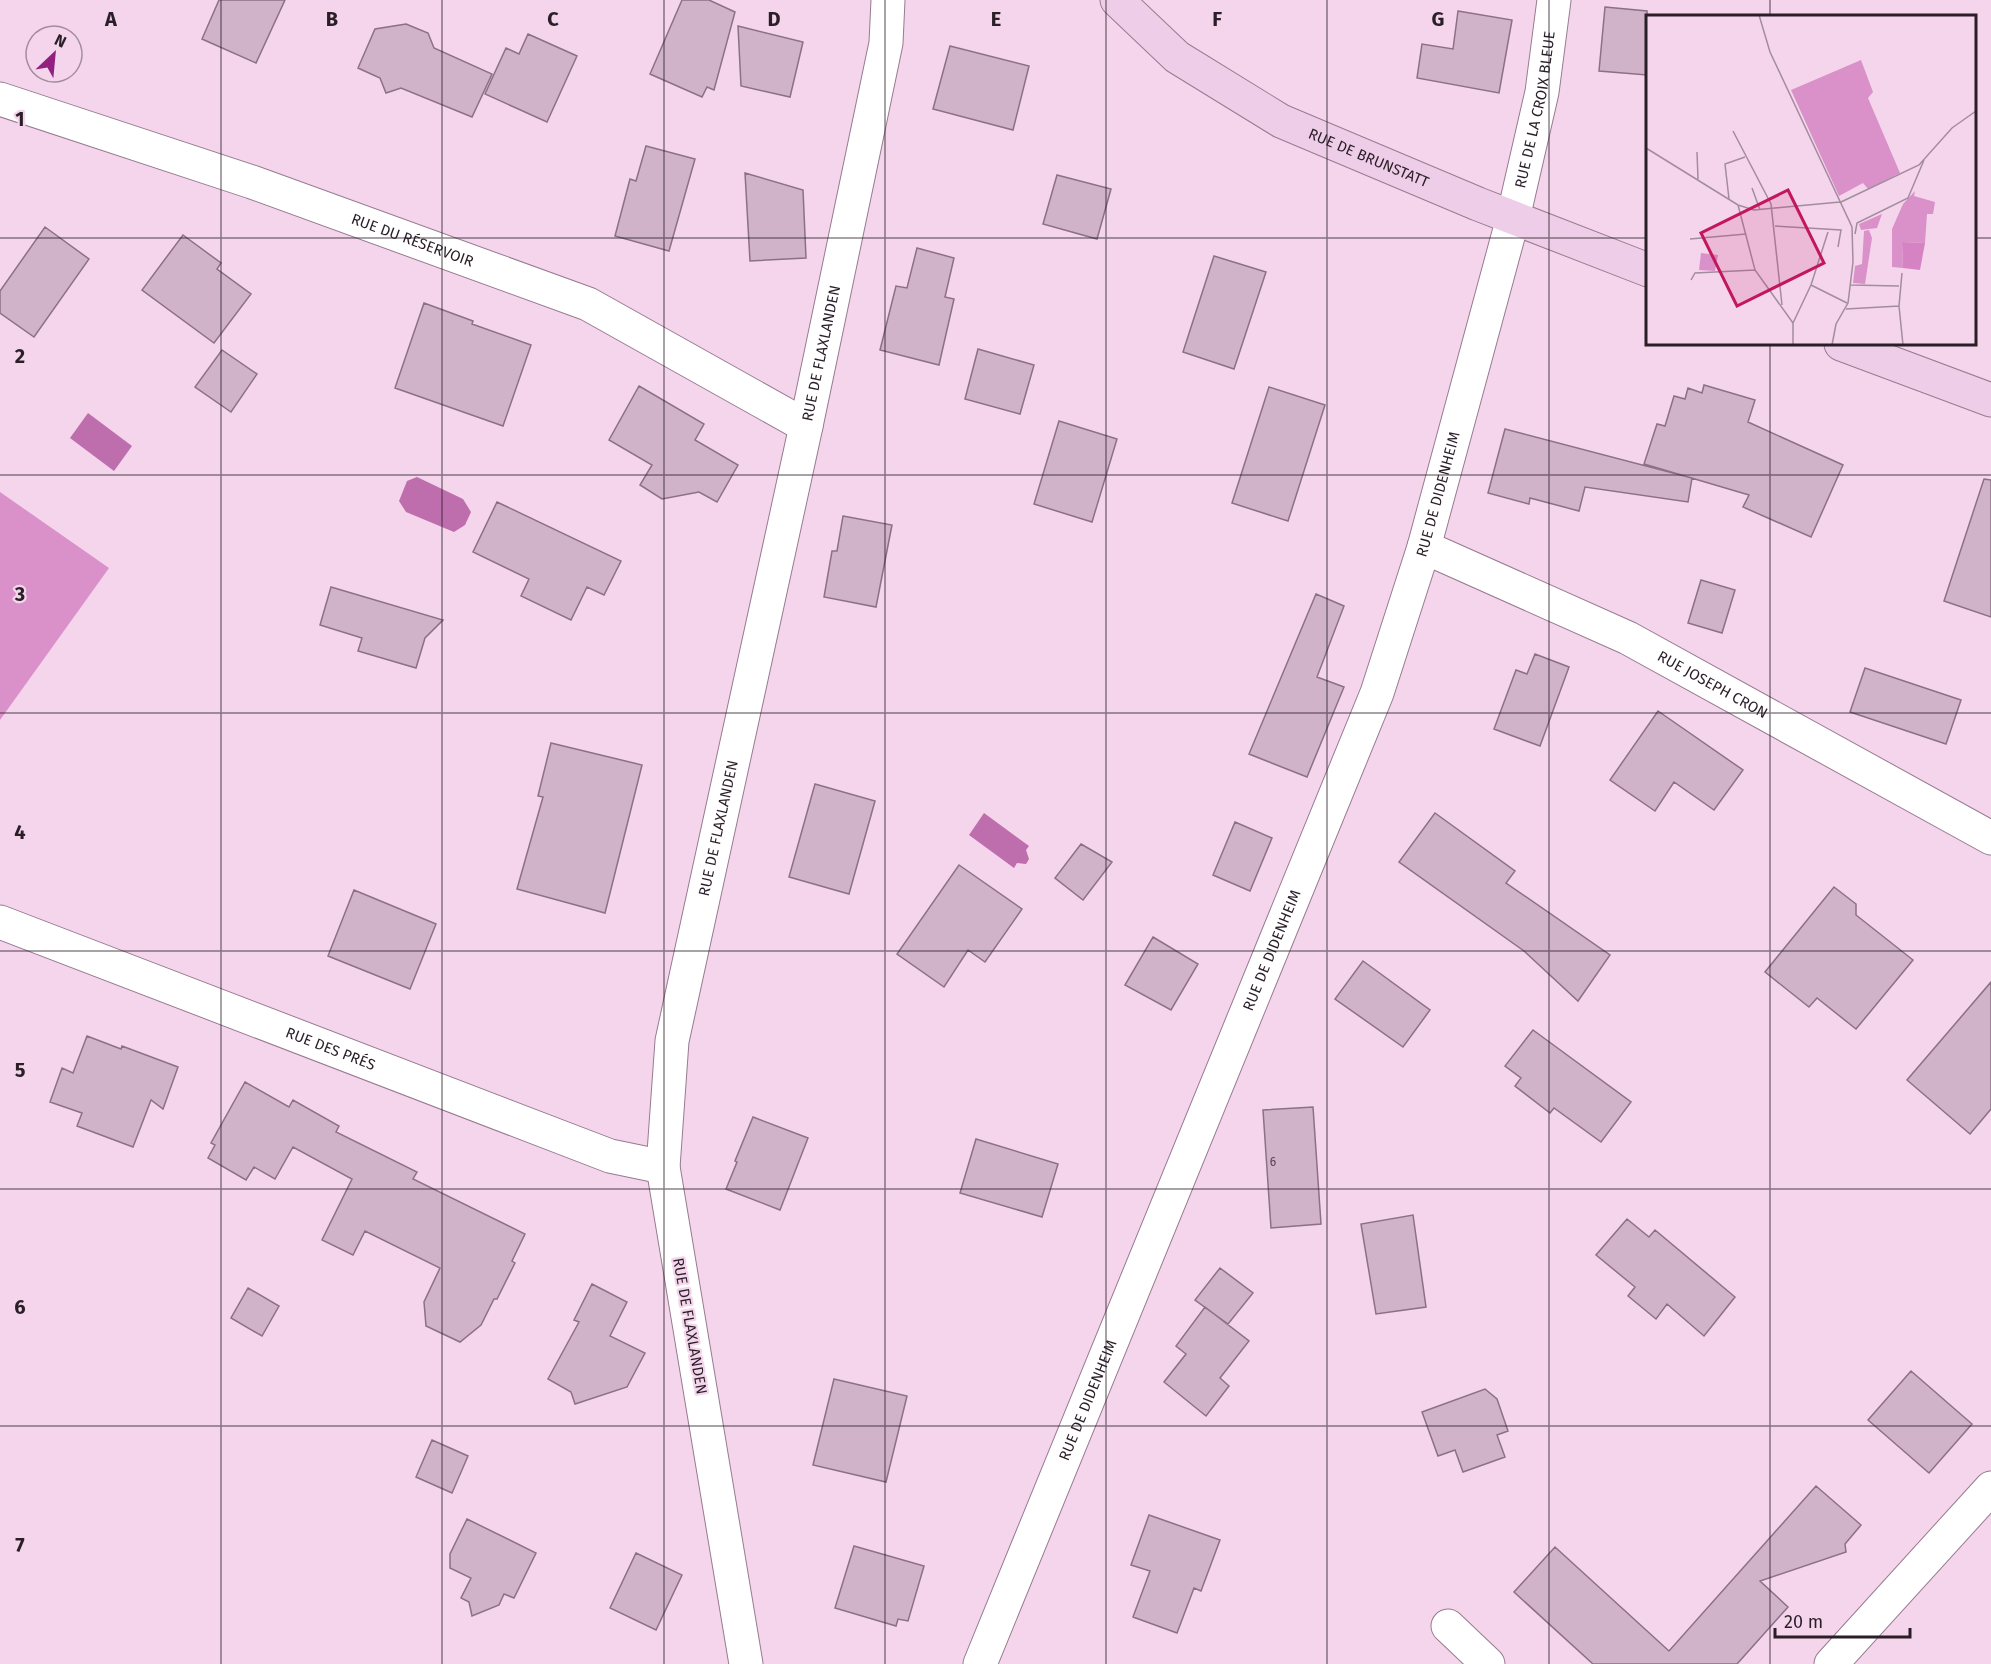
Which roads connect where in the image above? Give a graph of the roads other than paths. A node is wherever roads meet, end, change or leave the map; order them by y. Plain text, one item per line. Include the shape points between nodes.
1 (888, 0) edge
2 (1117, 0) edge
3 (1554, 0) edge
4 (0, 99) edge
5 (1513, 218) junction
6 (1646, 270) edge
7 (1844, 345) edge
8 (1991, 400) edge
9 (806, 426) junction
10 (1424, 547) junction
11 (1991, 838) edge
12 (0, 922) edge
13 (663, 1167) junction
14 (1991, 1488) edge
15 (1448, 1626) dead end
16 (746, 1664) edge
17 (980, 1664) edge
18 (1488, 1664) edge
19 (1831, 1664) edge

1 - 9 street, RUE DE FLAXLANDEN via 886,43
2 - 5 main road, RUE DE BRUNSTATT via 1177,57 1281,121
3 - 5 street, RUE DE LA CROIX BLEUE via 1542,92
4 - 9 street, RUE DU RÉSERVOIR via 252,182 588,304
5 - 6 main road, RUE DE BRUNSTATT
5 - 10 street, RUE DE DIDENHEIM
7 - 8 main road
9 - 13 street, RUE DE FLAXLANDEN via 672,1041
10 - 11 street, RUE JOSEPH CRON via 1628,638
10 - 17 street, RUE DE DIDENHEIM via 1372,704
12 - 13 street, RUE DES PRÉS via 610,1156
13 - 16 street, RUE DE FLAXLANDEN
14 - 19 street
15 - 18 street

